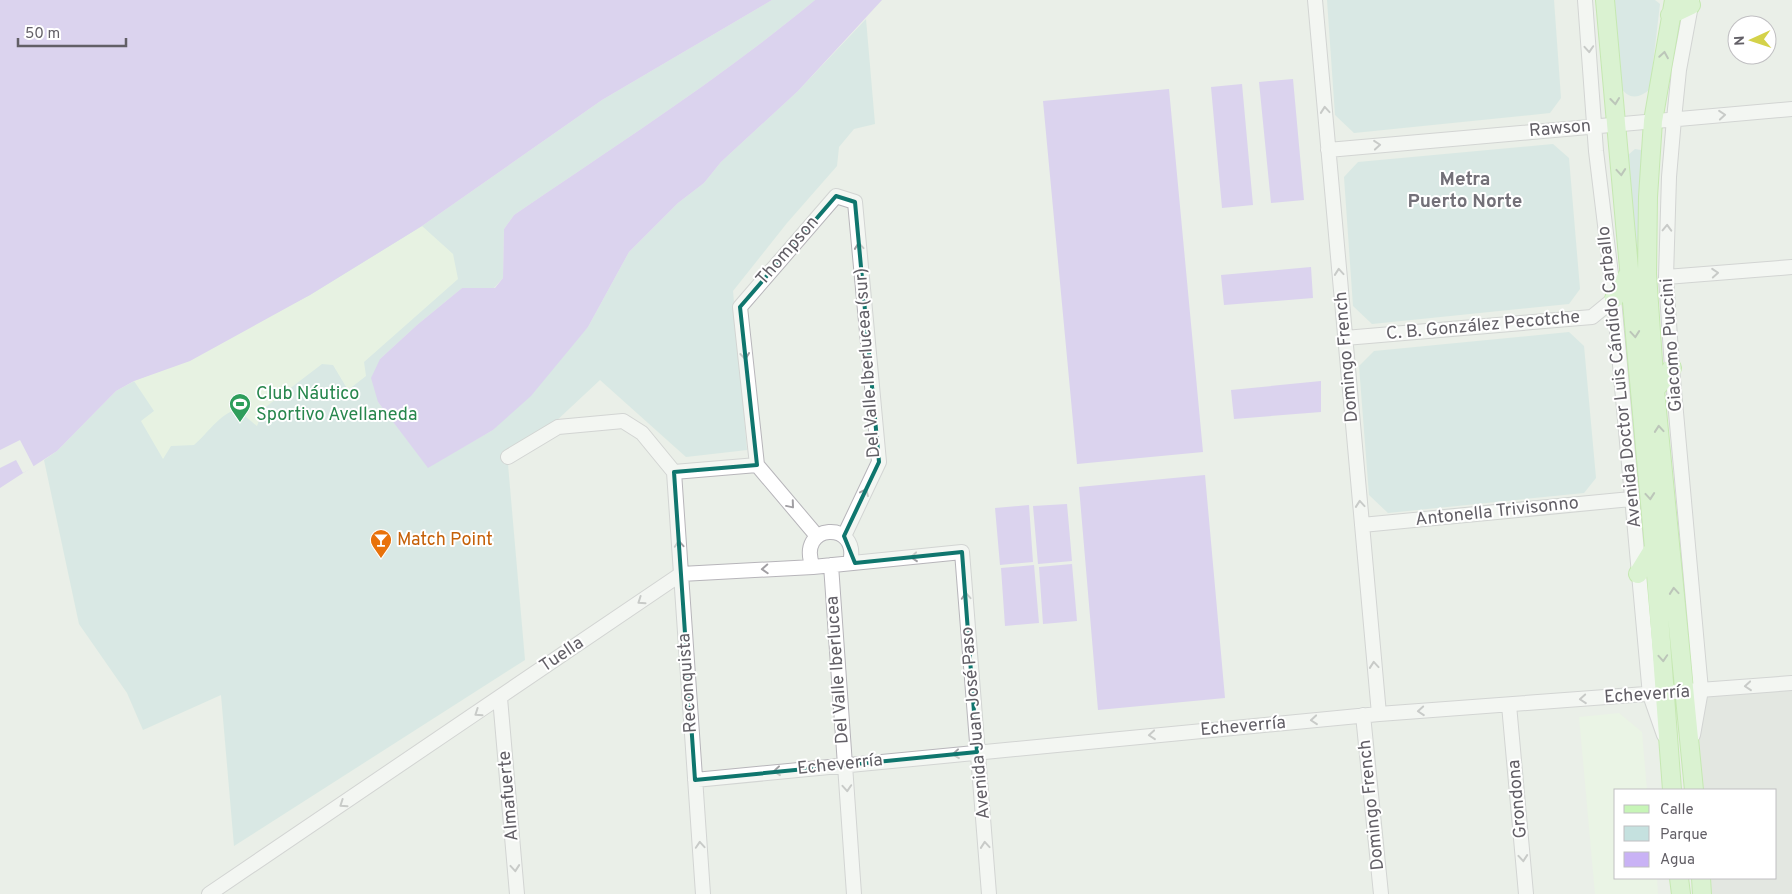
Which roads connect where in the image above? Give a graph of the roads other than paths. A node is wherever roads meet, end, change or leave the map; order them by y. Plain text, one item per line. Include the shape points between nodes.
1 (1315, 0) edge
2 (1586, 0) edge
3 (1605, 0) edge
4 (1692, 2) edge
5 (1672, 7) edge
6 (1792, 109) edge
7 (1674, 119) junction
8 (1653, 121) junction
9 (1617, 124) junction
10 (1594, 126) junction
11 (1328, 150) junction
12 (836, 196) joint
13 (1792, 267) edge
14 (1629, 273) junction
15 (1666, 277) junction
16 (1614, 299) junction
17 (1345, 338) junction
18 (1672, 368) junction
19 (1656, 390) junction
20 (508, 457) dead end
21 (757, 465) junction
22 (674, 472) junction
23 (1631, 499) junction
24 (1362, 525) junction
25 (817, 536) junction
26 (844, 536) junction
27 (1654, 548) junction
28 (850, 563) junction
29 (831, 565) junction
30 (813, 567) junction
31 (681, 574) junction
32 (1638, 574) junction
33 (1792, 683) edge
34 (1692, 691) junction
35 (1658, 694) junction
36 (500, 698) junction
37 (1509, 705) junction
38 (1379, 714) junction
39 (1363, 716) junction
40 (977, 752) junction
41 (845, 765) junction
42 (695, 780) junction
43 (1672, 789) edge
44 (1694, 789) edge
45 (1679, 879) edge
46 (1701, 879) edge
47 (208, 894) edge
48 (518, 894) edge
49 (703, 894) edge
50 (854, 894) edge
51 (989, 894) edge
52 (1381, 894) edge
53 (1526, 894) edge
54 (1681, 894) edge
55 (1702, 894) edge

11 -> 1 street, Domingo French
2 -> 10 street, Avenida Doctor Luis Cándido Carballo
3 -> 9 main road, Avenida Doctor Luis Cándido Carballo
4 - 5 main road
4 - 7 street, Giacomo Puccini
8 -> 5 main road, Avenida Doctor Luis Cándido Carballo
7 -> 6 street, Rawson
7 - 8 street, Rawson
15 -> 7 street, Giacomo Puccini
8 - 9 street, Rawson
8 - 19 main road, Avenida Doctor Luis Cándido Carballo via 1647,274
9 - 10 street, Rawson
9 -> 14 main road, Avenida Doctor Luis Cándido Carballo
11 -> 10 street, Rawson
10 - 16 street, Avenida Doctor Luis Cándido Carballo
17 -> 11 street, Domingo French
12 -> 21 street, Thompson via 740,307
26 -> 12 street, Del Valle Iberlucea (sur) via 879,462 855,202
15 -> 13 street
14 - 16 main road
14 -> 27 main road, Avenida Doctor Luis Cándido Carballo
15 - 18 street, Giacomo Puccini
16 - 17 street, C. B. González Pecotche via 1592,317
16 - 23 street, Avenida Doctor Luis Cándido Carballo
24 -> 17 street, Domingo French
18 - 19 main road
18 - 34 street, Giacomo Puccini
34 -> 19 main road, Avenida Doctor Luis Cándido Carballo
20 - 22 street via 558,427 622,421 642,433
21 - 22 street
21 -> 25 street
31 -> 22 street, Reconquista
23 - 24 street, Antonella Trivisonno
23 - 32 street, Avenida Doctor Luis Cándido Carballo
38 -> 24 street, Domingo French
25 - 26 street via 830,531
25 - 30 street via 810,545
26 - 28 street via 853,553
27 - 32 main road
27 -> 35 main road, Avenida Doctor Luis Cándido Carballo
28 - 29 street
40 -> 28 street, Avenida Juan José Paso via 962,552
29 - 30 street
29 - 41 street, Del Valle Iberlucea
30 -> 31 street
31 -> 36 street, Tuella
31 - 42 street, Reconquista
32 - 35 street, Avenida Doctor Luis Cándido Carballo
33 -> 34 street, Echeverría
34 - 35 street, Echeverría
34 - 44 main road, Avenida Doctor Luis Cándido Carballo via 1690,748
35 -> 37 street, Echeverría
35 - 43 main road, Avenida Doctor Luis Cándido Carballo via 1669,750
36 -> 47 street, Tuella
36 -> 48 street, Almafuerte
37 -> 38 street, Echeverría
37 -> 53 street, Grondona
38 - 39 street, Echeverría
39 -> 40 street, Echeverría
39 - 52 street, Domingo French
40 -> 41 street, Echeverría
51 -> 40 street, Avenida Juan José Paso
41 -> 42 street, Echeverría
41 -> 50 street, Del Valle Iberlucea
49 -> 42 street, Reconquista
45 - 54 main road
46 - 55 main road

